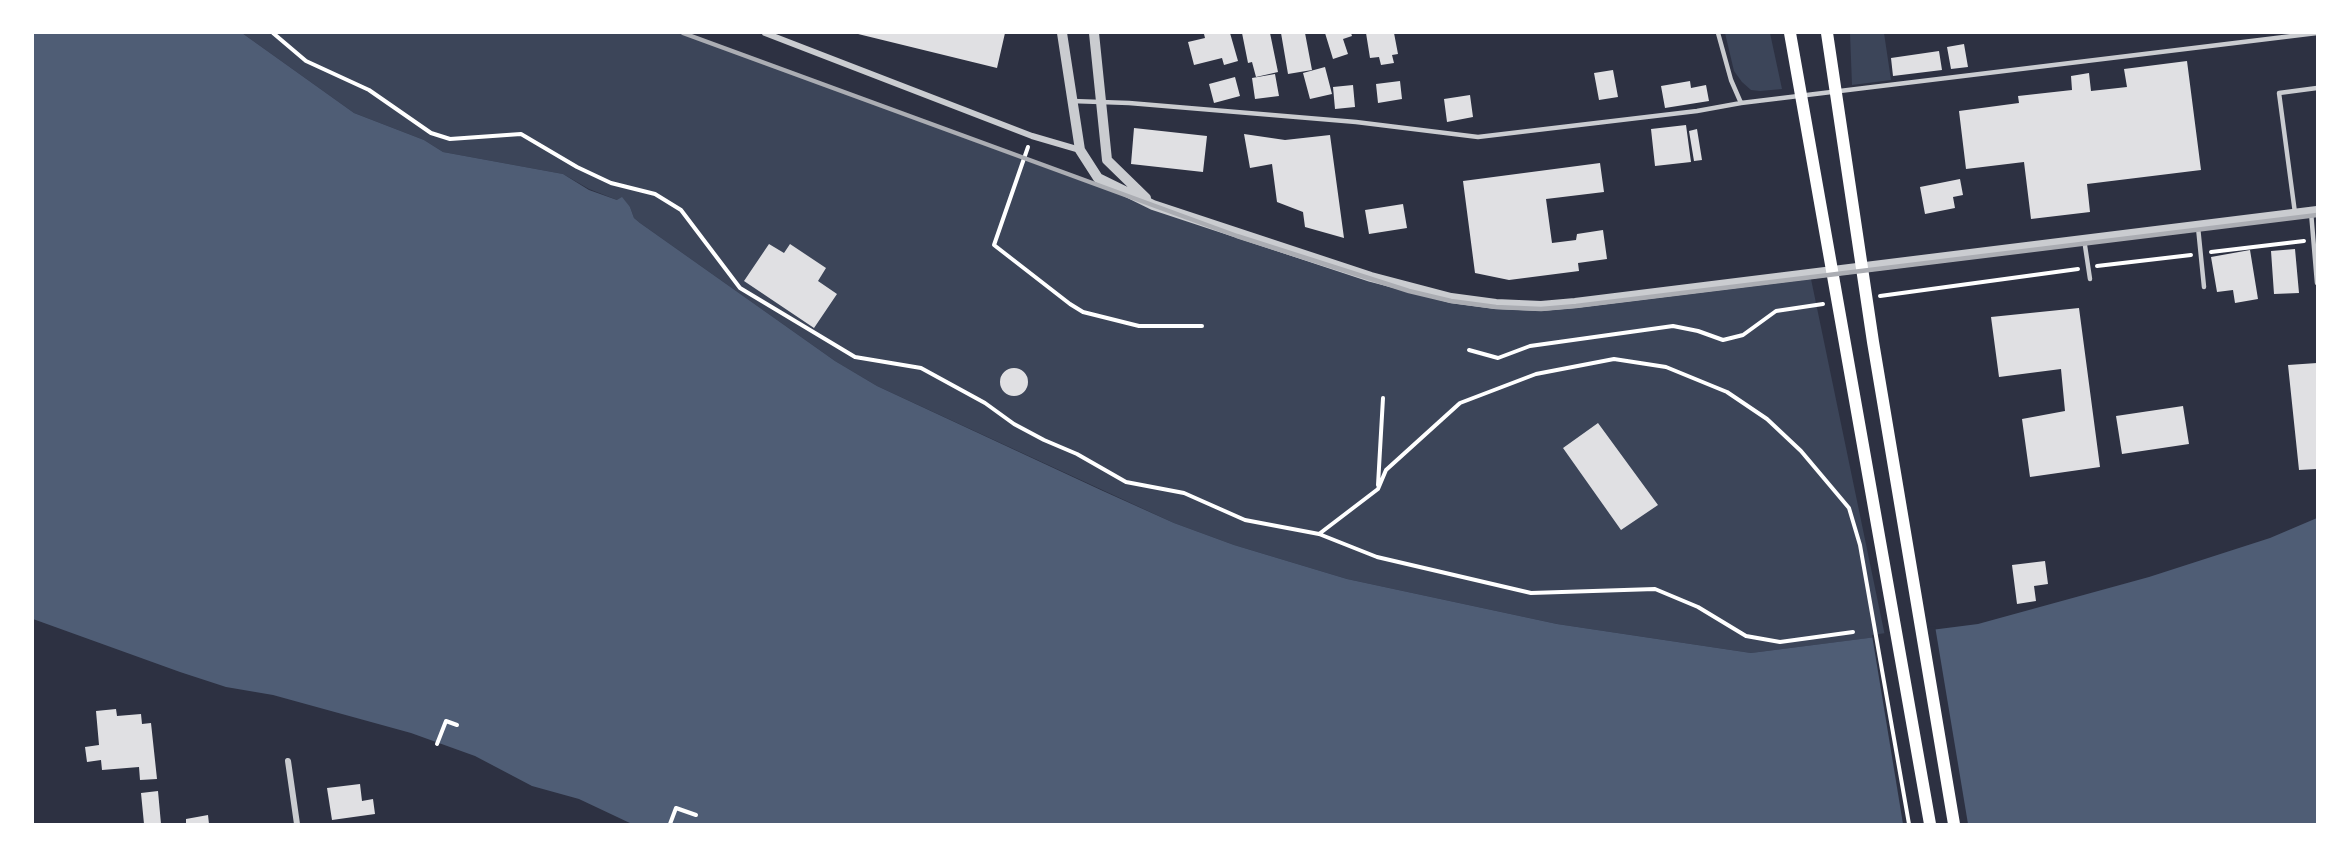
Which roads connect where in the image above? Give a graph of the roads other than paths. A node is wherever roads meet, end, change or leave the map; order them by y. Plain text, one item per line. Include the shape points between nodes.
1 (765, 33) edge
2 (1062, 33) edge
3 (1094, 33) edge
4 (1718, 33) edge
5 (1790, 33) edge
6 (1827, 33) edge
7 (2317, 33) edge
8 (2317, 88) edge
9 (1072, 101) junction
10 (1102, 102) junction
11 (1741, 103) junction
12 (1080, 150) junction
13 (1153, 205) junction
14 (2314, 211) edge
15 (2295, 214) junction
16 (2197, 225) junction
17 (2084, 240) junction
18 (2090, 279) dead end
19 (2317, 283) edge
20 (2204, 287) dead end
21 (288, 761) dead end
22 (297, 824) edge
23 (1929, 824) edge
24 (1954, 824) edge

1 - 12 street via 1032,136
2 - 9 street
3 - 10 street
4 - 11 lane
5 - 23 main road
6 - 24 main road via 1873,342
7 - 11 lane
8 - 15 lane via 2279,93
9 - 10 lane
9 - 12 street
10 - 11 lane via 1356,122 1478,137
10 - 13 street via 1107,160
12 - 13 street via 1098,178
13 - 17 street via 1409,288 1473,301 1541,306
14 - 15 street
14 - 19 lane
15 - 16 street
16 - 17 street
16 - 20 lane
17 - 18 lane
21 - 22 street

